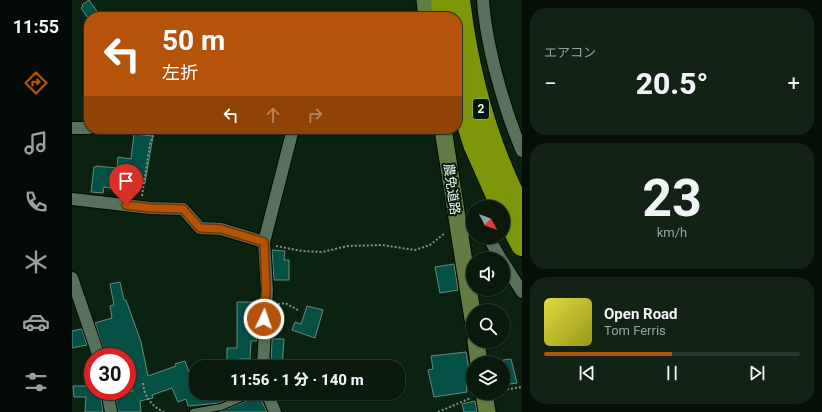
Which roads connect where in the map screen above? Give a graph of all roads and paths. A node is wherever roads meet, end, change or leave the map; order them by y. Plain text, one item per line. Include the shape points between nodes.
1 (425, 0) edge
2 (442, 0) edge
3 (459, 0) edge
4 (483, 0) edge
5 (426, 12) edge
6 (443, 12) edge
7 (460, 12) edge
8 (462, 26) edge
9 (462, 104) edge
10 (72, 128) edge
11 (84, 128) edge
12 (153, 134) edge
13 (292, 134) edge
14 (444, 134) edge
15 (522, 151) edge
16 (72, 198) edge
17 (498, 200) edge
18 (140, 207) junction
19 (522, 212) edge
20 (510, 223) edge
21 (463, 228) edge
22 (264, 242) junction
23 (522, 245) edge
24 (510, 273) edge
25 (72, 278) edge
26 (522, 292) edge
27 (265, 304) junction
28 (471, 304) edge
29 (298, 310) dead end
30 (96, 348) edge
31 (263, 360) edge
32 (143, 383) dead end
33 (522, 387) edge
34 (510, 389) edge
35 (109, 400) edge
36 (238, 400) edge
37 (270, 400) edge
38 (467, 400) edge
39 (481, 400) edge
40 (111, 412) edge
41 (164, 412) edge
42 (193, 412) edge
43 (275, 412) edge
44 (438, 412) edge
45 (487, 412) edge

1 - 5 street
2 - 6 highway
3 - 7 highway, 2
4 - 15 street via 501,89
8 - 19 highway, 2 via 472,82 489,138
9 - 17 highway, 2 via 474,144
10 - 11 street
12 - 18 path
13 - 22 street
14 - 21 street, 農免道路
16 - 18 street
18 - 22 street via 183,209 200,228 221,229
20 - 23 highway, 2
21 - 22 path via 415,250 382,245 348,246 322,252 302,251
21 - 28 street, 農免道路
22 - 27 street
24 - 26 street
25 - 30 street
27 - 29 path via 285,304
27 - 31 street
32 - 41 path via 144,392 155,409
33 - 34 path
35 - 40 street
36 - 42 lane via 221,407
37 - 43 street
38 - 44 path
39 - 45 street

